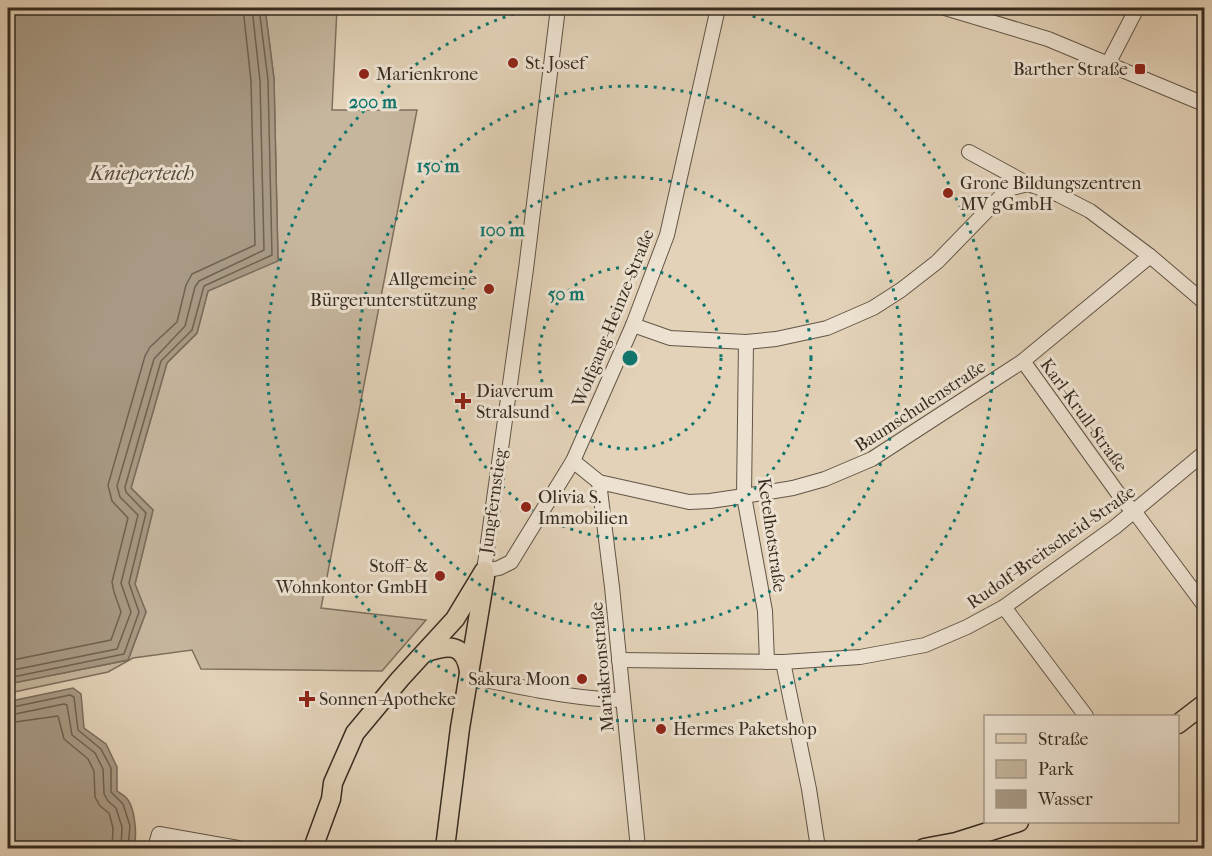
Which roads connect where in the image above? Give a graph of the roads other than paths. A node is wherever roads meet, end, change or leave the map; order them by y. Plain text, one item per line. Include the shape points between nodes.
1 (558, 8) edge
2 (718, 8) edge
3 (945, 8) edge
4 (1137, 8) edge
5 (1108, 64) junction
6 (1204, 104) edge
7 (969, 152) dead end
8 (1028, 184) junction
9 (1150, 256) junction
10 (1204, 302) edge
11 (633, 325) junction
12 (746, 342) junction
13 (1023, 361) junction
14 (1204, 453) edge
15 (573, 461) junction
16 (599, 482) junction
17 (744, 496) junction
18 (1134, 511) junction
19 (484, 571) junction
20 (1204, 605) edge
21 (1004, 607) junction
22 (424, 653) junction
23 (619, 660) junction
24 (767, 662) junction
25 (783, 662) junction
26 (469, 675) junction
27 (622, 700) junction
28 (1204, 704) edge
29 (1085, 715) edge
30 (1179, 723) edge
31 (333, 783) junction
32 (1016, 823) edge
33 (155, 849) edge
34 (238, 849) edge
35 (306, 849) edge
36 (313, 849) edge
37 (445, 849) edge
38 (638, 849) edge
39 (818, 849) edge
40 (924, 849) edge

1 - 19 street, Jungfernstieg
2 - 11 street, Wolfgang-Heinze-Straße via 667,235
3 - 5 street via 1048,39
4 - 5 street
5 - 6 street
7 - 8 street
8 - 9 street via 1090,211
8 - 12 street via 1008,189 938,262 873,308 827,328
9 - 10 street
9 - 13 street, Baumschulenstraße
11 - 12 street via 670,338
11 - 15 street, Wolfgang-Heinze-Straße
12 - 17 street, Ketelhotstraße
13 - 17 street, Baumschulenstraße via 849,471 811,484
13 - 18 street, Karl-Krull-Straße
14 - 18 street, Rudolf-Breitscheid-Straße
15 - 16 street, Baumschulenstraße
15 - 19 street, Wolfgang-Heinze-Straße via 511,562
16 - 17 street, Baumschulenstraße via 689,502
16 - 23 street, Mariakronstraße
17 - 24 street, Ketelhotstraße via 765,611
18 - 20 street, Karl-Krull-Straße
18 - 21 street, Rudolf-Breitscheid-Straße
19 - 22 main road via 455,619
19 - 26 main road, Jungfernstieg
21 - 25 street, Rudolf-Breitscheid-Straße via 925,645 860,657
21 - 29 street
22 - 26 main road via 440,648 458,650 467,658
22 - 31 main road via 355,733
23 - 24 street, Rudolf-Breitscheid-Straße
23 - 27 street, Mariakronstraße
24 - 25 street, Rudolf-Breitscheid-Straße
25 - 39 street
26 - 27 street via 566,695
26 - 37 main road, Jungfernstieg
27 - 38 street, Mariakronstraße
28 - 30 main road
31 - 35 main road
31 - 36 main road
32 - 40 main road
33 - 34 street via 159,834

